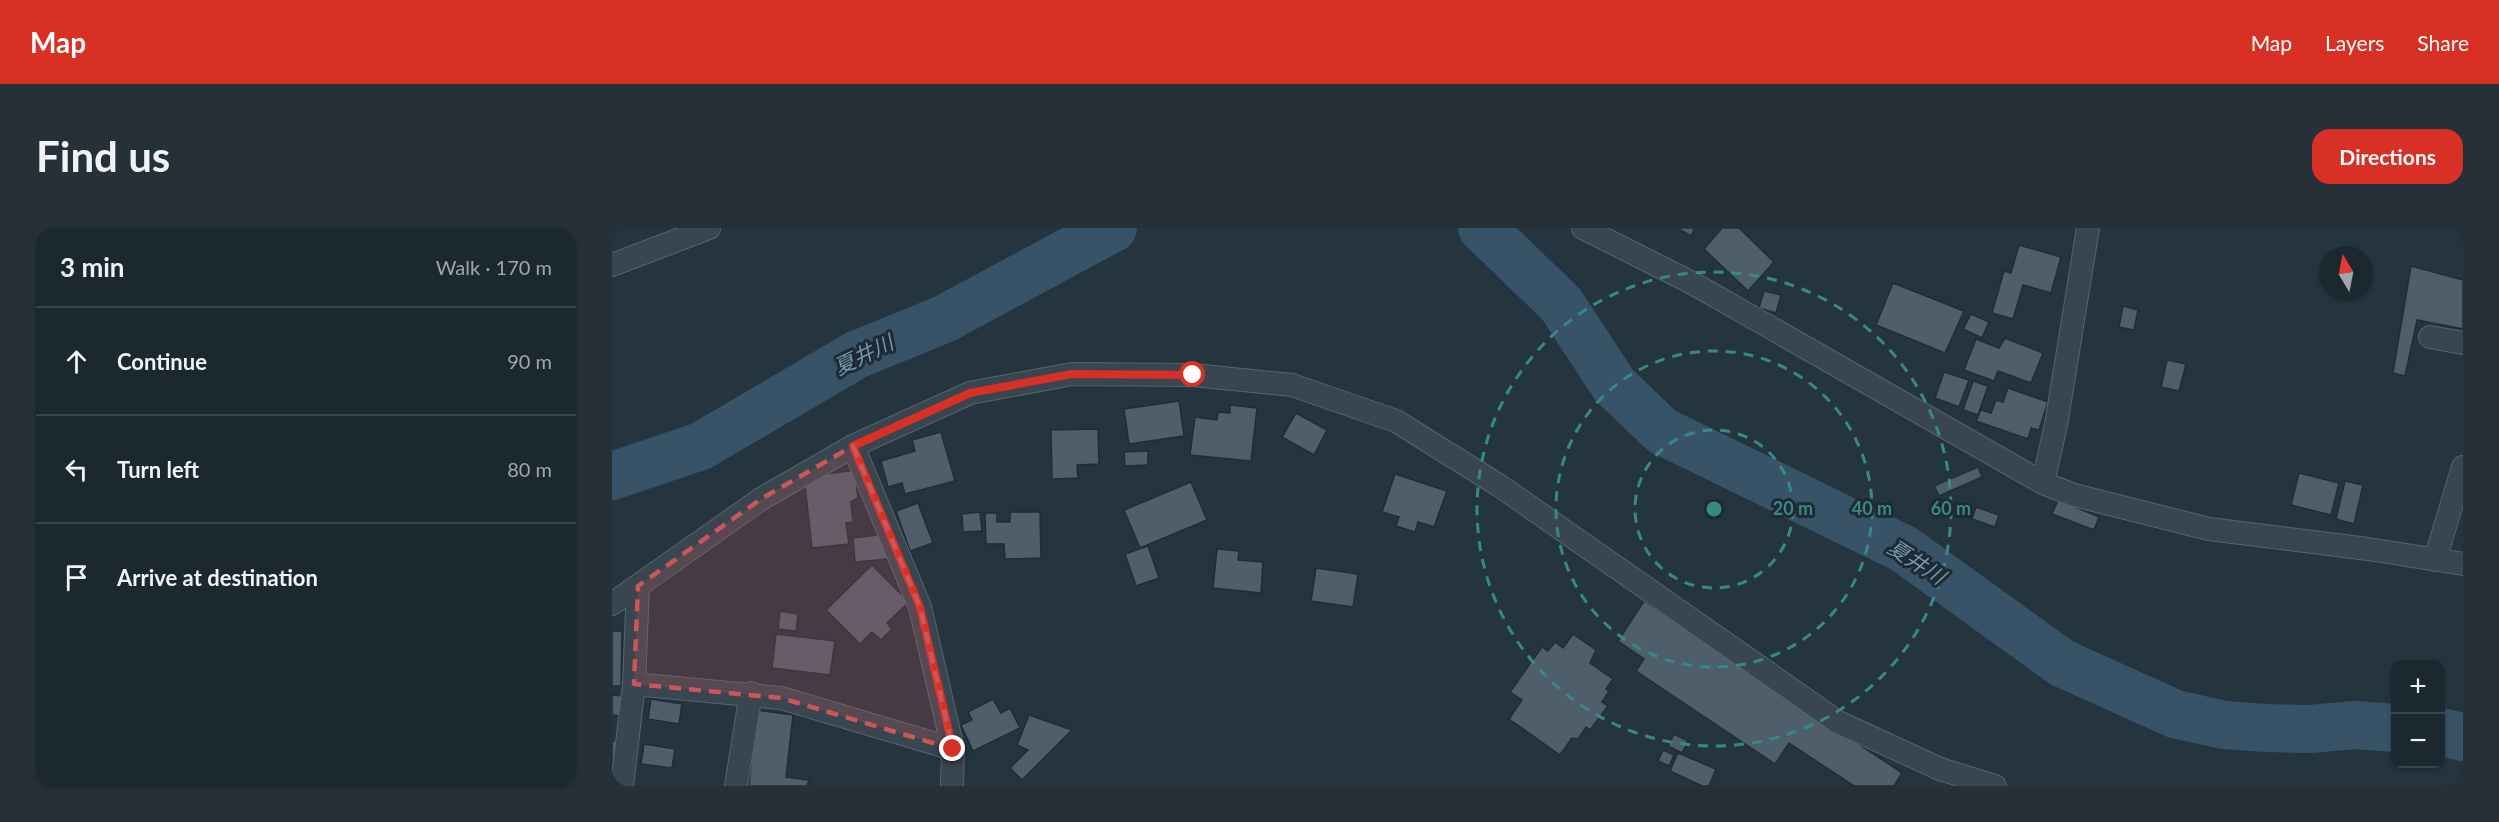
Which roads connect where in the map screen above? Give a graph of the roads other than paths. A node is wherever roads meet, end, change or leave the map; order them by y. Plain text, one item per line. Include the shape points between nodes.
1 (710, 228) edge
2 (1582, 228) edge
3 (2088, 228) edge
4 (612, 265) edge
5 (2430, 337) dead end
6 (2463, 343) edge
7 (853, 446) junction
8 (2463, 467) edge
9 (2043, 483) junction
10 (2435, 560) junction
11 (2463, 564) edge
12 (638, 586) junction
13 (612, 604) edge
14 (634, 684) junction
15 (751, 693) junction
16 (953, 749) junction
17 (622, 786) edge
18 (736, 786) edge
19 (952, 786) edge
20 (1995, 786) edge

1 - 4 street
2 - 9 street via 1694,284
3 - 9 street
5 - 6 street
7 - 12 street via 761,499
7 - 16 street via 920,607
7 - 20 street via 970,393 1072,374 1193,375 1292,385 1396,421 1500,486 1838,722 1940,769
8 - 10 street
9 - 10 street via 2074,495 2209,529
10 - 11 street
12 - 13 street
12 - 14 street
14 - 15 street
14 - 17 street
15 - 16 street via 781,698
15 - 18 street
16 - 19 street

